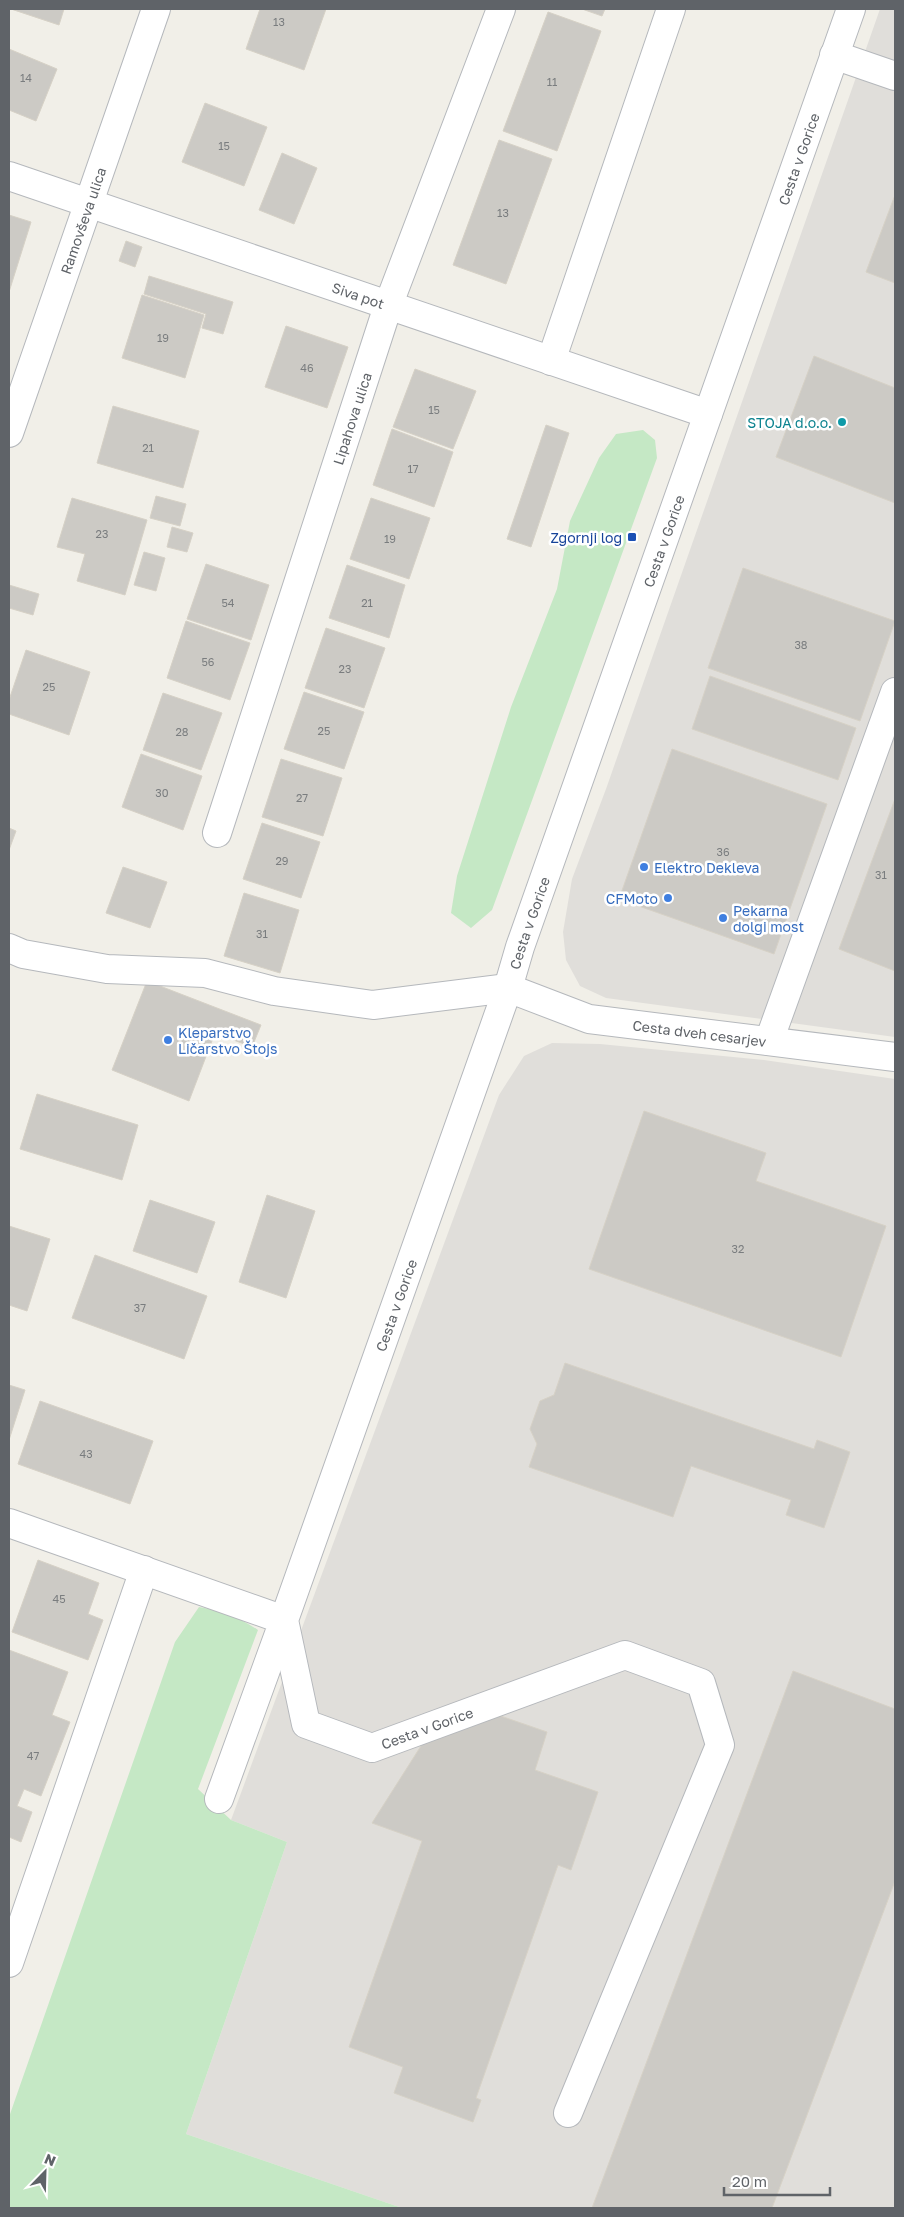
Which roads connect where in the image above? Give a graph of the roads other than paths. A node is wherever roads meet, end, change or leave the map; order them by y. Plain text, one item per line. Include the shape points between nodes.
1 (156, 9) edge
2 (501, 9) edge
3 (671, 9) edge
4 (851, 9) edge
5 (834, 55) junction
6 (895, 76) edge
7 (9, 176) edge
8 (89, 203) junction
9 (388, 306) junction
10 (551, 361) junction
11 (708, 414) junction
12 (9, 433) edge
13 (895, 692) edge
14 (217, 833) dead end
15 (9, 948) edge
16 (508, 988) junction
17 (769, 1041) junction
18 (895, 1057) edge
19 (9, 1523) edge
20 (144, 1570) junction
21 (284, 1620) junction
22 (218, 1799) dead end
23 (9, 1962) edge
24 (568, 2113) dead end

1 - 8 street, Ramovševa ulica
2 - 9 street, Lipahova ulica
3 - 10 street
4 - 5 street, Cesta v Gorice
5 - 6 street
5 - 11 street, Cesta v Gorice
7 - 8 street, Siva pot
8 - 9 street, Siva pot
8 - 12 street, Ramovševa ulica
9 - 10 street, Siva pot
9 - 14 street, Lipahova ulica
10 - 11 street, Siva pot
11 - 16 street, Cesta v Gorice
13 - 17 street
15 - 16 street via 23,954 107,969 205,973 274,991 373,1005
16 - 17 street, Cesta dveh cesarjev via 589,1019
16 - 21 street, Cesta v Gorice
17 - 18 street, Cesta dveh cesarjev
19 - 20 street
20 - 21 street
20 - 23 street
21 - 22 street
21 - 24 street, Cesta v Gorice via 306,1724 372,1748 625,1655 701,1683 720,1745

